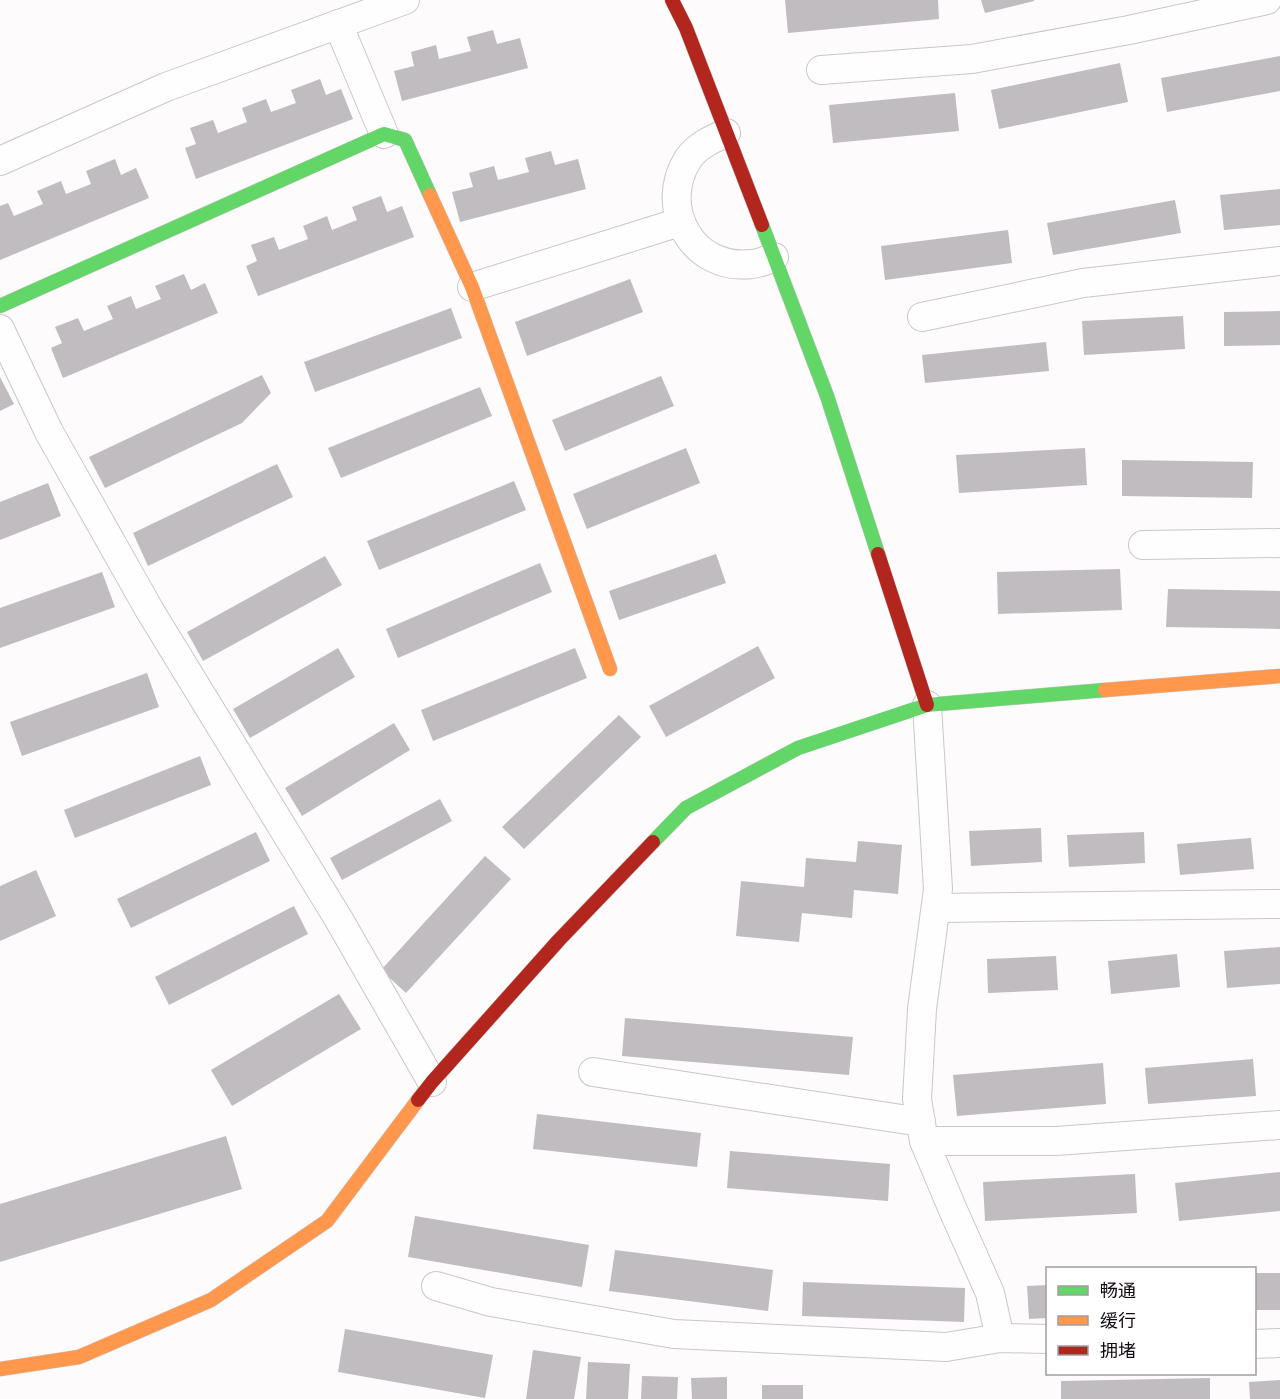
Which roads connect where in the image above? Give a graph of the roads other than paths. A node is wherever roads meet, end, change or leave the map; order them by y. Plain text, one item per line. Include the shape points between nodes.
1 (405, 0) edge
2 (672, 0) edge
3 (1267, 0) edge
4 (338, 24) junction
5 (821, 70) dead end
6 (726, 133) junction
7 (384, 134) junction
8 (0, 161) edge
9 (680, 222) junction
10 (774, 257) junction
11 (1280, 261) edge
12 (472, 287) junction
13 (0, 306) edge
14 (922, 317) dead end
15 (0, 329) edge
16 (1280, 543) edge
17 (1143, 545) dead end
18 (610, 669) dead end
19 (1280, 676) edge
20 (927, 705) junction
21 (1280, 904) edge
22 (936, 908) junction
23 (594, 1072) dead end
24 (432, 1082) junction
25 (1280, 1125) edge
26 (923, 1131) junction
27 (436, 1286) dead end
28 (1000, 1338) junction
29 (1046, 1339) edge
30 (1280, 1343) edge
31 (1256, 1344) edge
32 (0, 1369) edge

1 - 4 street
2 - 6 street
3 - 5 street via 972,59
4 - 7 street
4 - 8 street via 166,87
6 - 9 street via 706,142 689,158 679,178 675,200
6 - 10 street
7 - 12 street via 405,140
7 - 13 street
9 - 10 street via 692,241 709,256 730,264 752,264
9 - 12 street
10 - 20 street via 827,396
11 - 14 street via 1083,283
12 - 18 street
15 - 24 street via 49,432 150,611 338,918
16 - 17 street
19 - 20 street
20 - 22 street
20 - 24 street via 798,748 686,808 559,940
21 - 22 street
22 - 26 street via 922,1009 917,1099
23 - 26 street
24 - 32 street via 327,1221 211,1300 79,1358
25 - 26 street via 1056,1141
26 - 28 street via 990,1293
27 - 28 street via 491,1302 674,1334 946,1347
28 - 29 street
30 - 31 street

